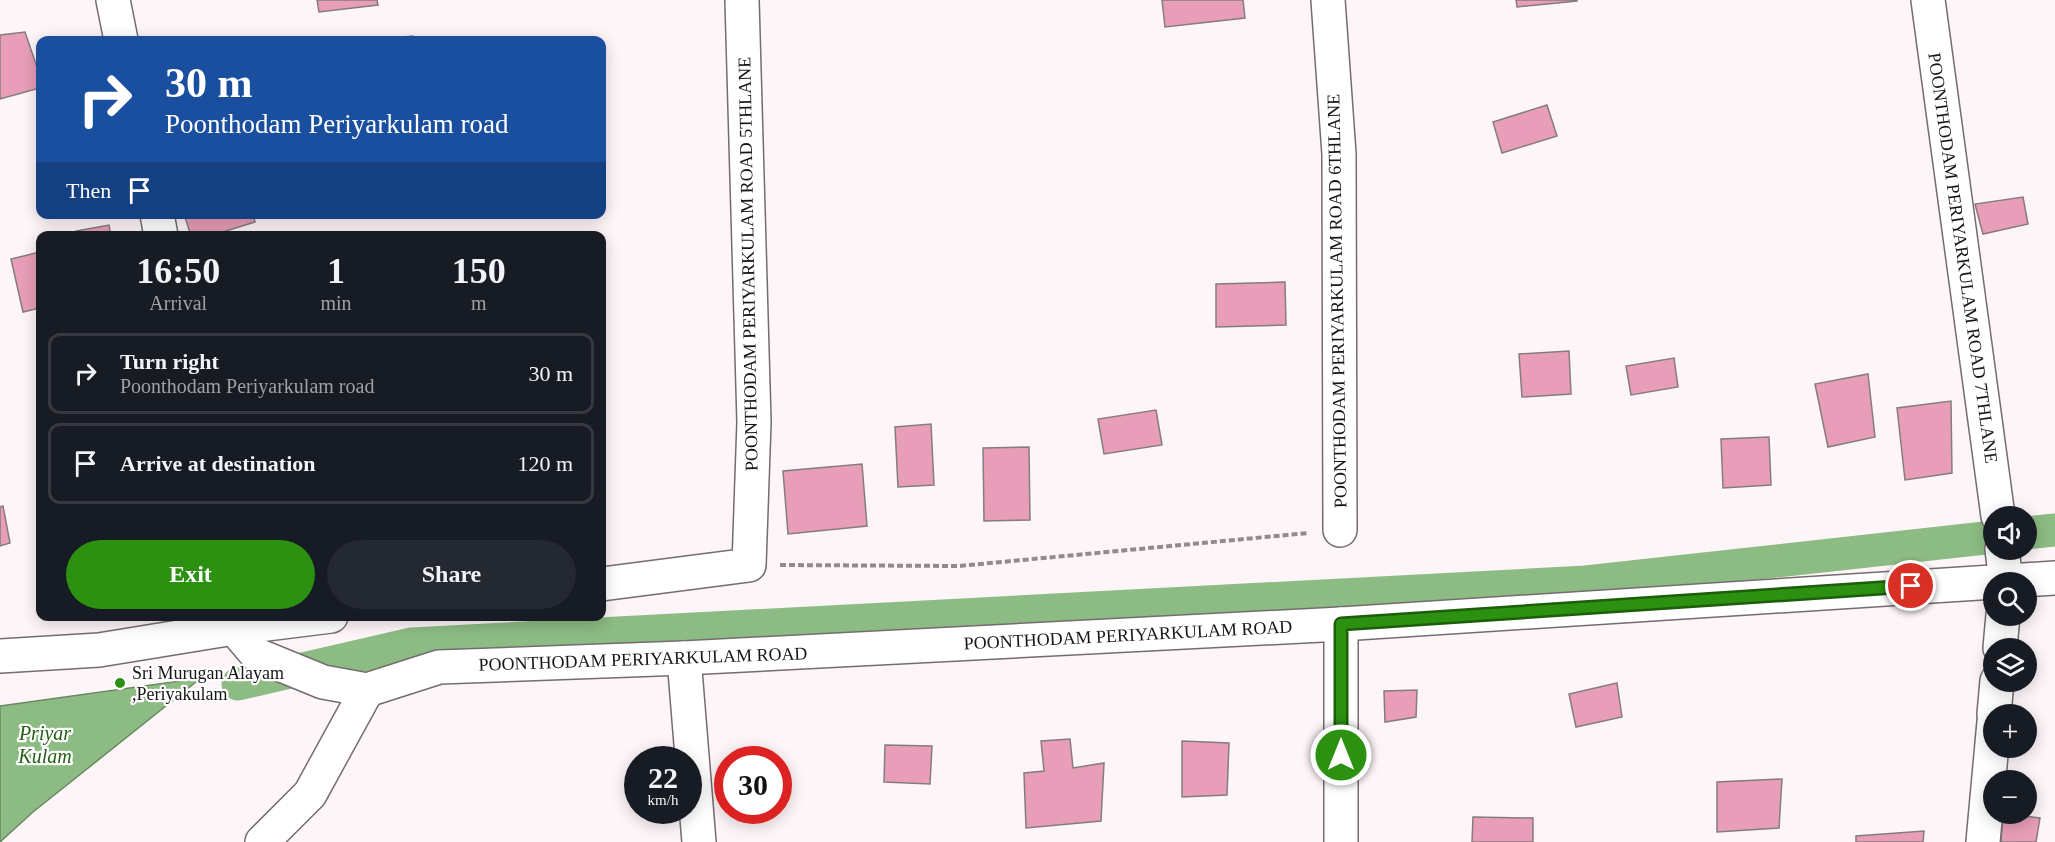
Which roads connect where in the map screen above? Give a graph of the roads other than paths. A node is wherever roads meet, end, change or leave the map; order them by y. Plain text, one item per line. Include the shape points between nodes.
1 (113, 0) edge
2 (742, 0) edge
3 (1328, 0) edge
4 (1928, 0) edge
5 (120, 36) edge
6 (1997, 506) edge
7 (1340, 530) road end
8 (2005, 570) edge
9 (2055, 578) edge
10 (606, 583) edge
11 (251, 621) edge
12 (235, 622) edge
13 (1341, 624) junction
14 (0, 656) edge
15 (684, 658) junction
16 (367, 690) junction
17 (1991, 758) edge
18 (262, 842) edge
19 (699, 842) edge
20 (1341, 842) edge
21 (1983, 842) edge

1 - 5 street
2 - 10 street, POONTHODAM PERIYARKULAM ROAD 5THLANE via 754,422 749,565
3 - 7 street, POONTHODAM PERIYARKULAM ROAD 6THLANE via 1339,154
4 - 6 street, POONTHODAM PERIYARKULAM ROAD 7THLANE
8 - 9 street, POONTHODAM PERIYARKULAM ROAD
8 - 13 street, POONTHODAM PERIYARKULAM ROAD
11 - 12 street
12 - 14 street via 99,651
12 - 16 street, POONTHODAM PERIYARKULAM ROAD via 257,655 323,682
13 - 15 street, POONTHODAM PERIYARKULAM ROAD
13 - 20 street
15 - 16 street, POONTHODAM PERIYARKULAM ROAD via 439,667
15 - 19 street
16 - 18 street via 310,794
17 - 21 street

